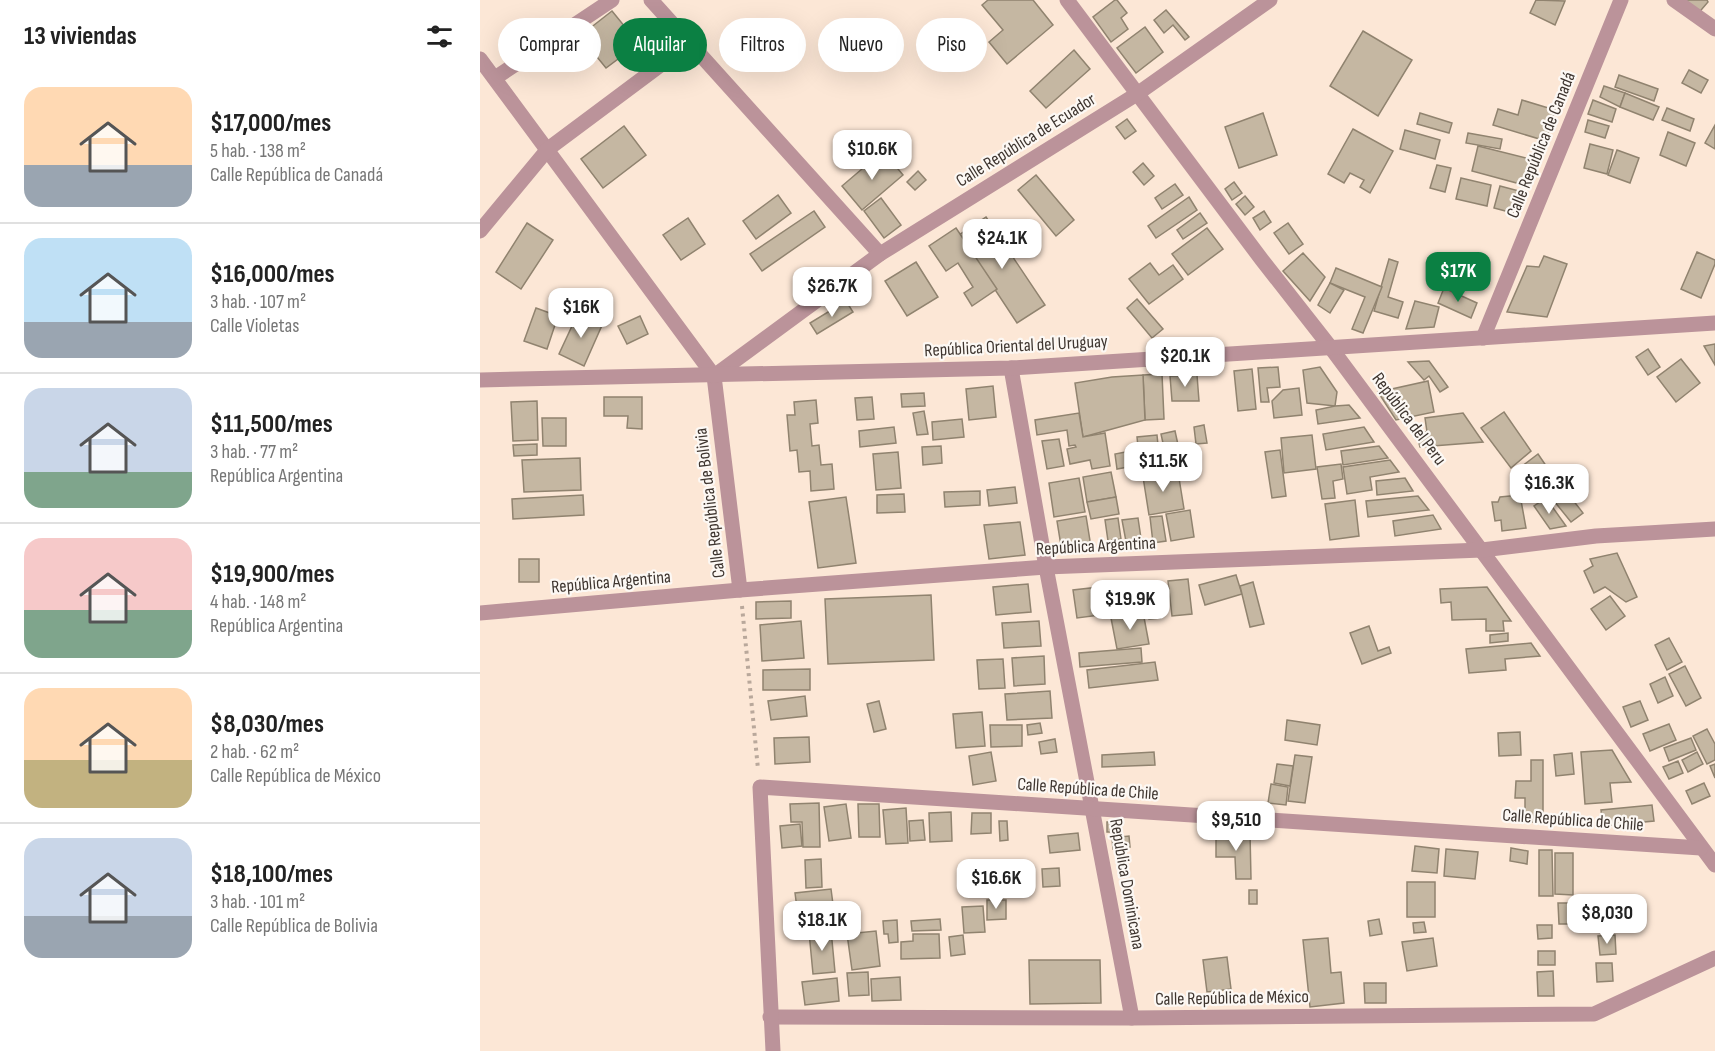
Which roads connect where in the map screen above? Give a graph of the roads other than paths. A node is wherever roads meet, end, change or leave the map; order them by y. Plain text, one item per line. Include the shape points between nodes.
1 (612, 0) edge
2 (651, 0) edge
3 (1067, 0) edge
4 (1270, 0) edge
5 (1621, 0) edge
6 (1674, 0) edge
7 (667, 18) edge
8 (1715, 29) edge
9 (480, 59) edge
10 (707, 62) edge
11 (651, 72) edge
12 (495, 78) junction
13 (1137, 94) junction
14 (548, 149) junction
15 (480, 231) edge
16 (880, 254) junction
17 (1715, 323) edge
18 (1483, 338) junction
19 (1331, 348) junction
20 (1011, 368) junction
21 (714, 376) junction
22 (480, 380) edge
23 (1715, 528) edge
24 (1482, 550) junction
25 (1046, 567) junction
26 (740, 590) junction
27 (480, 613) edge
28 (1094, 808) junction
29 (1701, 848) junction
30 (1715, 865) edge
31 (1715, 958) edge
32 (770, 1017) junction
33 (1132, 1018) junction
34 (773, 1051) edge

1 - 12 street
2 - 7 street
3 - 13 street, República del Peru
4 - 13 street, Calle República de Ecuador
5 - 18 street, Calle República de Canadá
6 - 8 street
9 - 12 street, Calle República de Bolivia
10 - 16 street
11 - 14 street
12 - 14 street, Calle República de Bolivia
13 - 16 street, Calle República de Ecuador
13 - 19 street, República del Peru
14 - 15 street
14 - 21 street, Calle República de Bolivia
16 - 21 street, Calle República de Ecuador
17 - 18 street, República Oriental del Uruguay
18 - 19 street, República Oriental del Uruguay
19 - 20 street, República Oriental del Uruguay
19 - 24 street, República del Peru
20 - 21 street, República Oriental del Uruguay
20 - 25 street, República Dominicana
21 - 22 street, República Oriental del Uruguay
21 - 26 street, Calle República de Bolivia
23 - 24 street, República Argentina via 1596,536
24 - 25 street, República Argentina
24 - 29 street, República del Peru
25 - 26 street, República Argentina
25 - 28 street, República Dominicana
26 - 27 street, República Argentina
28 - 29 street, Calle República de Chile
28 - 32 street, Calle República de Chile via 760,787
28 - 33 street, República Dominicana
29 - 30 street, República del Peru
31 - 33 street, Calle República de México via 1594,1014
32 - 33 street, Calle República de México
32 - 34 street

